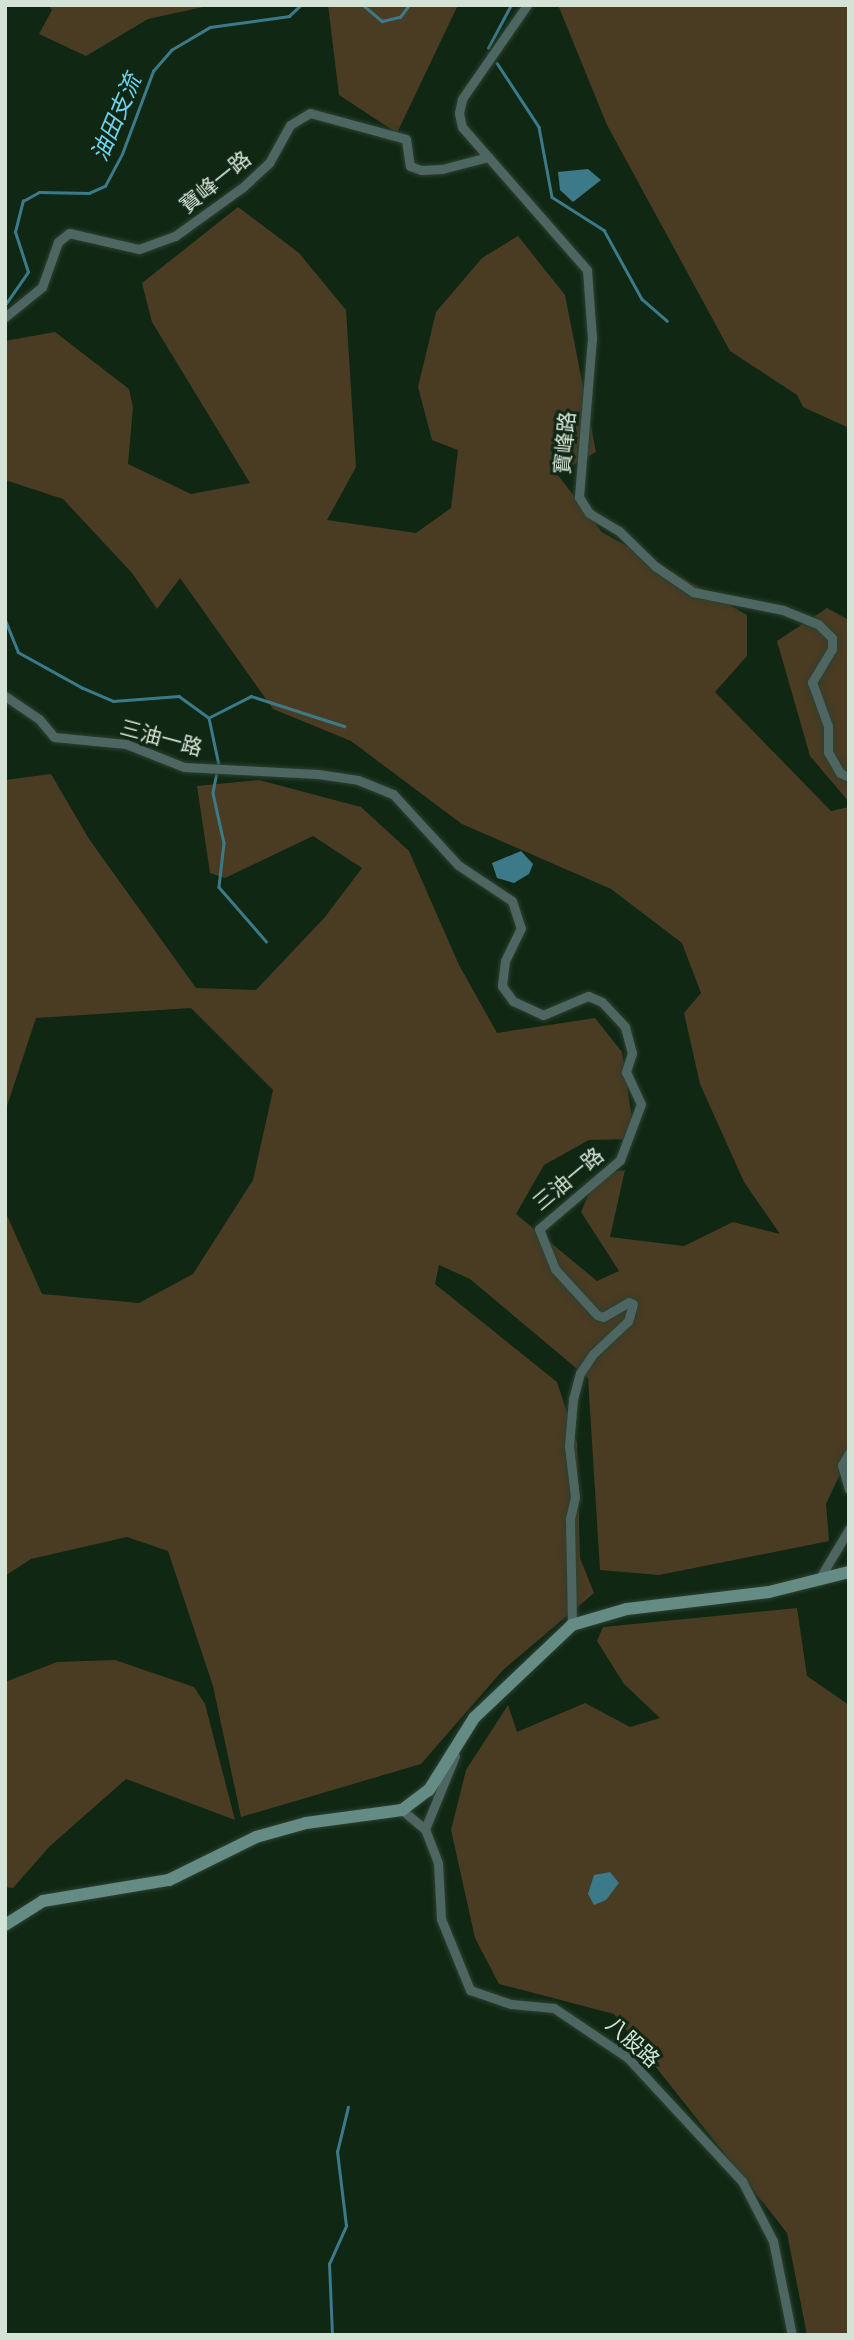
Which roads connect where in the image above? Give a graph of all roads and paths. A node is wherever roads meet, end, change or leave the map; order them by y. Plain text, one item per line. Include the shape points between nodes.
1 (527, 5) edge
2 (488, 157) junction
3 (5, 317) edge
4 (5, 696) edge
5 (849, 777) edge
6 (849, 1453) edge
7 (849, 1489) edge
8 (849, 1529) edge
9 (849, 1572) edge
10 (821, 1576) junction
11 (572, 1625) junction
12 (464, 1735) junction
13 (402, 1810) junction
14 (425, 1829) junction
15 (5, 1925) edge
16 (792, 2335) edge

1 - 2 street, 寶峰路 via 462,99 462,127
2 - 3 street, 寶峰一路 via 421,170 410,166 406,139 310,113 290,125 269,163 243,187 175,236 139,248 69,233 58,242 42,287
2 - 5 street, 寶峰路 via 587,270 592,338 579,497 589,513 619,531 655,566 693,592 783,610 818,624 832,638 832,649 812,682 828,726 828,751 839,773
4 - 11 street, 三油一路 via 39,719 54,737 126,744 184,767 318,774 358,780 393,794 458,865 512,901 521,928 505,961 502,986 513,1001 543,1014 588,996 602,1002 625,1027 632,1053 626,1072 640,1104 620,1160 539,1229 555,1269 597,1315 603,1317 633,1304 628,1321 593,1353 580,1373 573,1399 569,1447 575,1497 570,1519
6 - 7 street via 842,1465
8 - 10 street
9 - 10 street
10 - 11 street via 790,1588 644,1606
11 - 12 street via 474,1718
12 - 13 street via 429,1790
12 - 14 street
13 - 14 street, 八股路
13 - 15 street via 293,1827 228,1849 169,1880 43,1901
14 - 16 street, 八股路 via 438,1863 441,1919 470,1990 511,2004 554,2008 628,2058 742,2181 774,2241

